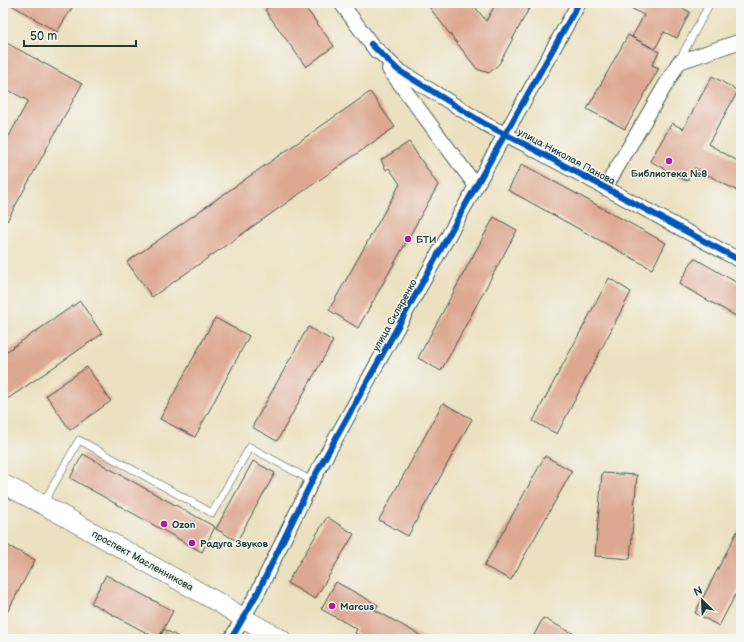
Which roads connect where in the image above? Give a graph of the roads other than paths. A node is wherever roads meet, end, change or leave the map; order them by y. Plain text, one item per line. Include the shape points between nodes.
1 (341, 3) edge
2 (580, 3) edge
3 (710, 3) edge
4 (741, 41) edge
5 (371, 44) junction
6 (678, 62) junction
7 (506, 134) junction
8 (476, 186) junction
9 (605, 188) junction
10 (741, 261) edge
11 (312, 481) junction
12 (4, 486) edge
13 (42, 504) junction
14 (243, 618) junction
15 (231, 639) edge
16 (281, 639) edge

1 - 5 street, улица Николая Панова
2 - 7 street, улица Скляренко
3 - 6 lane
4 - 6 street
5 - 7 street, улица Николая Панова via 398,70 484,124
5 - 8 street, улица Николая Панова
6 - 9 street
7 - 8 street, улица Скляренко
7 - 9 street, улица Николая Панова
8 - 11 street, улица Скляренко
9 - 10 street, улица Николая Панова
11 - 13 lane via 250,446 212,513 80,440
11 - 14 street, улица Скляренко
12 - 13 main road, проспект Масленникова
13 - 14 main road, проспект Масленникова
14 - 15 street, улица Скляренко
14 - 16 main road, проспект Масленникова

